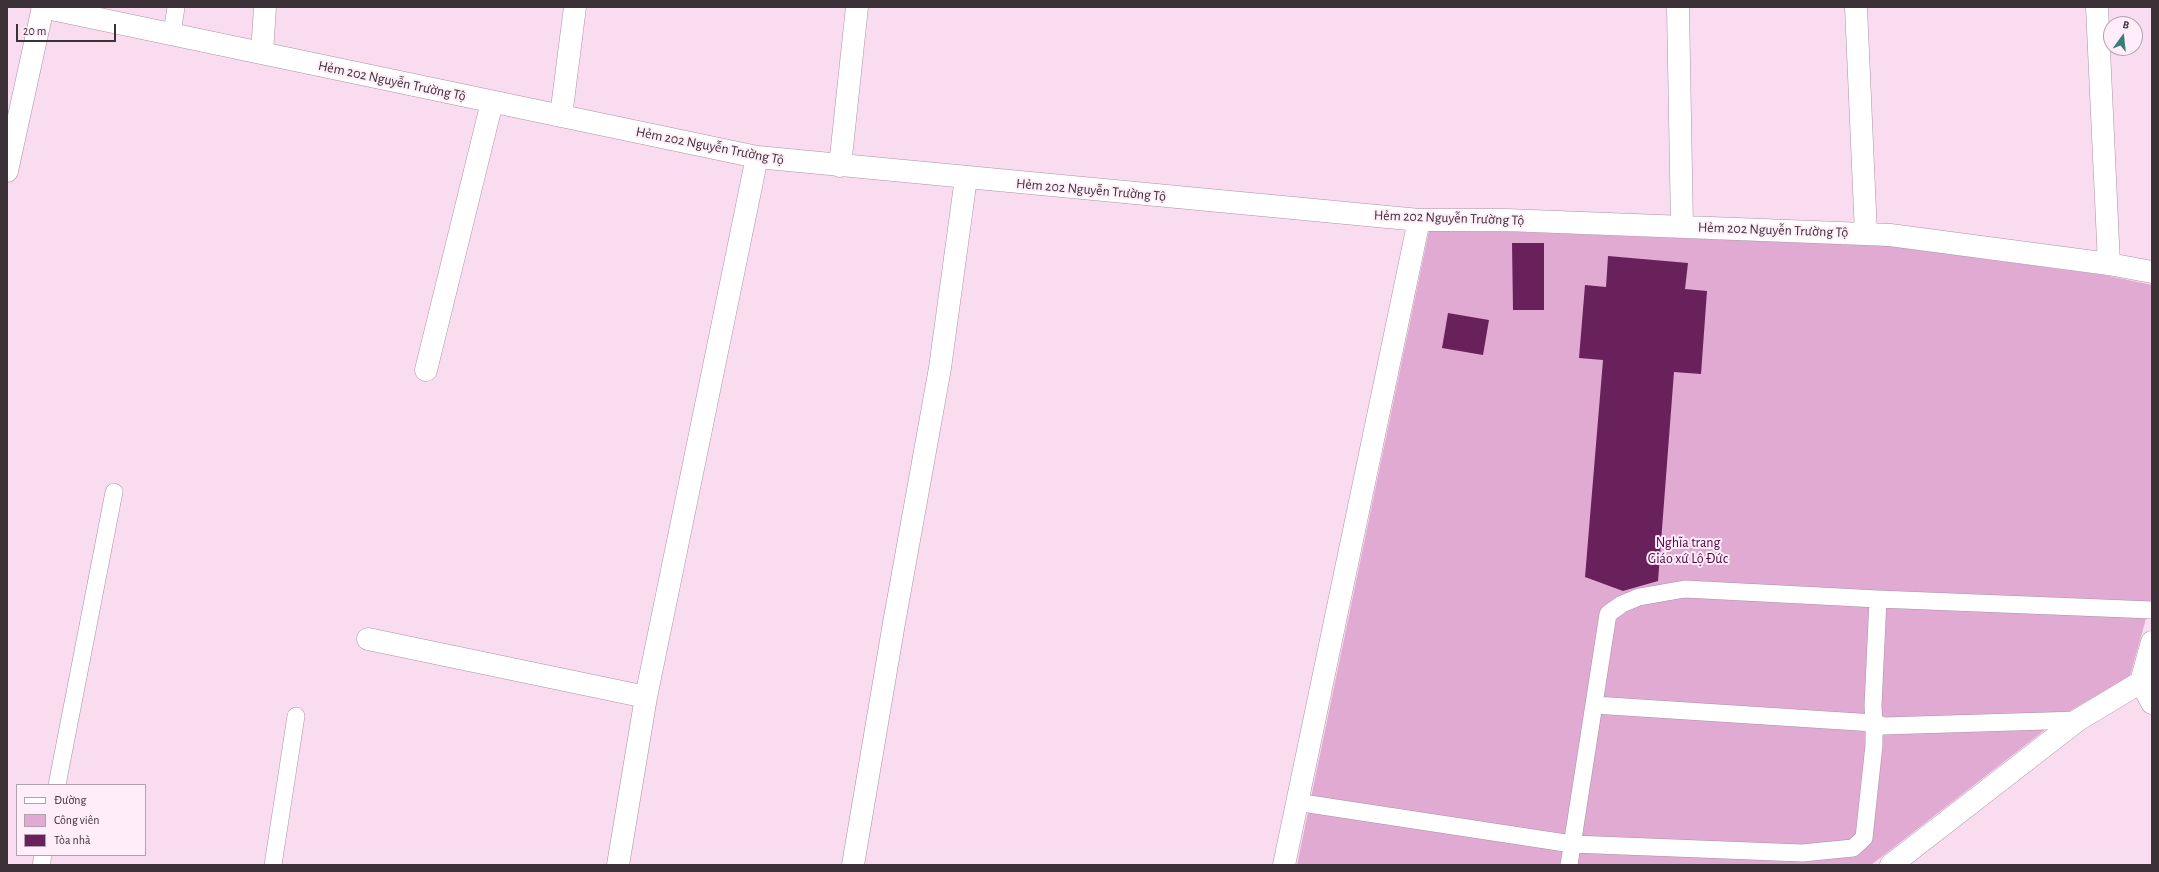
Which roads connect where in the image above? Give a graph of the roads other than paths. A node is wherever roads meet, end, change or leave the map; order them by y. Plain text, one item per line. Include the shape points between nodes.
1 (43, 7) edge
2 (176, 7) edge
3 (264, 7) edge
4 (575, 7) edge
5 (858, 7) edge
6 (1678, 7) edge
7 (1856, 7) edge
8 (2097, 7) edge
9 (172, 34) junction
10 (262, 53) junction
11 (492, 102) junction
12 (561, 116) junction
13 (757, 157) junction
14 (840, 166) junction
15 (7, 171) edge
16 (966, 178) junction
17 (1419, 220) junction
18 (1682, 227) junction
19 (1866, 234) junction
20 (2109, 264) junction
21 (2152, 272) edge
22 (426, 370) dead end
23 (114, 492) dead end
24 (1878, 599) junction
25 (2152, 610) edge
26 (368, 639) dead end
27 (2152, 642) edge
28 (2141, 682) junction
29 (646, 697) junction
30 (2152, 703) edge
31 (1594, 705) junction
32 (296, 716) dead end
33 (2078, 720) junction
34 (1874, 723) junction
35 (57, 784) edge
36 (1296, 802) junction
37 (1572, 844) junction
38 (273, 865) edge
39 (618, 865) edge
40 (854, 865) edge
41 (1284, 865) edge
42 (1569, 865) edge
43 (1891, 865) edge

1 - 9 street, Hẻm 202 Nguyễn Trường Tộ
1 - 15 street
2 - 9 lane
3 - 10 street
4 - 12 street
5 - 14 street
6 - 18 street
7 - 19 street
8 - 20 street
9 - 10 street, Hẻm 202 Nguyễn Trường Tộ
10 - 11 street, Hẻm 202 Nguyễn Trường Tộ
11 - 12 street, Hẻm 202 Nguyễn Trường Tộ
11 - 22 street
12 - 13 street, Hẻm 202 Nguyễn Trường Tộ
13 - 14 street, Hẻm 202 Nguyễn Trường Tộ
13 - 29 street
14 - 16 street, Hẻm 202 Nguyễn Trường Tộ
16 - 17 street, Hẻm 202 Nguyễn Trường Tộ
16 - 40 street via 940,368
17 - 18 street, Hẻm 202 Nguyễn Trường Tộ via 1506,220
17 - 36 street
18 - 19 street, Hẻm 202 Nguyễn Trường Tộ
19 - 20 street, Hẻm 202 Nguyễn Trường Tộ via 1890,234
20 - 21 street, Hẻm 202 Nguyễn Trường Tộ
23 - 35 lane
24 - 25 lane
24 - 31 lane via 1685,589 1634,599 1608,614
24 - 34 lane
26 - 29 street
27 - 28 street
28 - 30 street
28 - 33 street
29 - 39 street
31 - 34 lane
31 - 37 lane
32 - 38 lane
33 - 34 lane via 1884,726
33 - 43 street
34 - 37 lane via 1864,838 1853,848 1802,853
36 - 37 lane
36 - 41 street
37 - 42 lane

